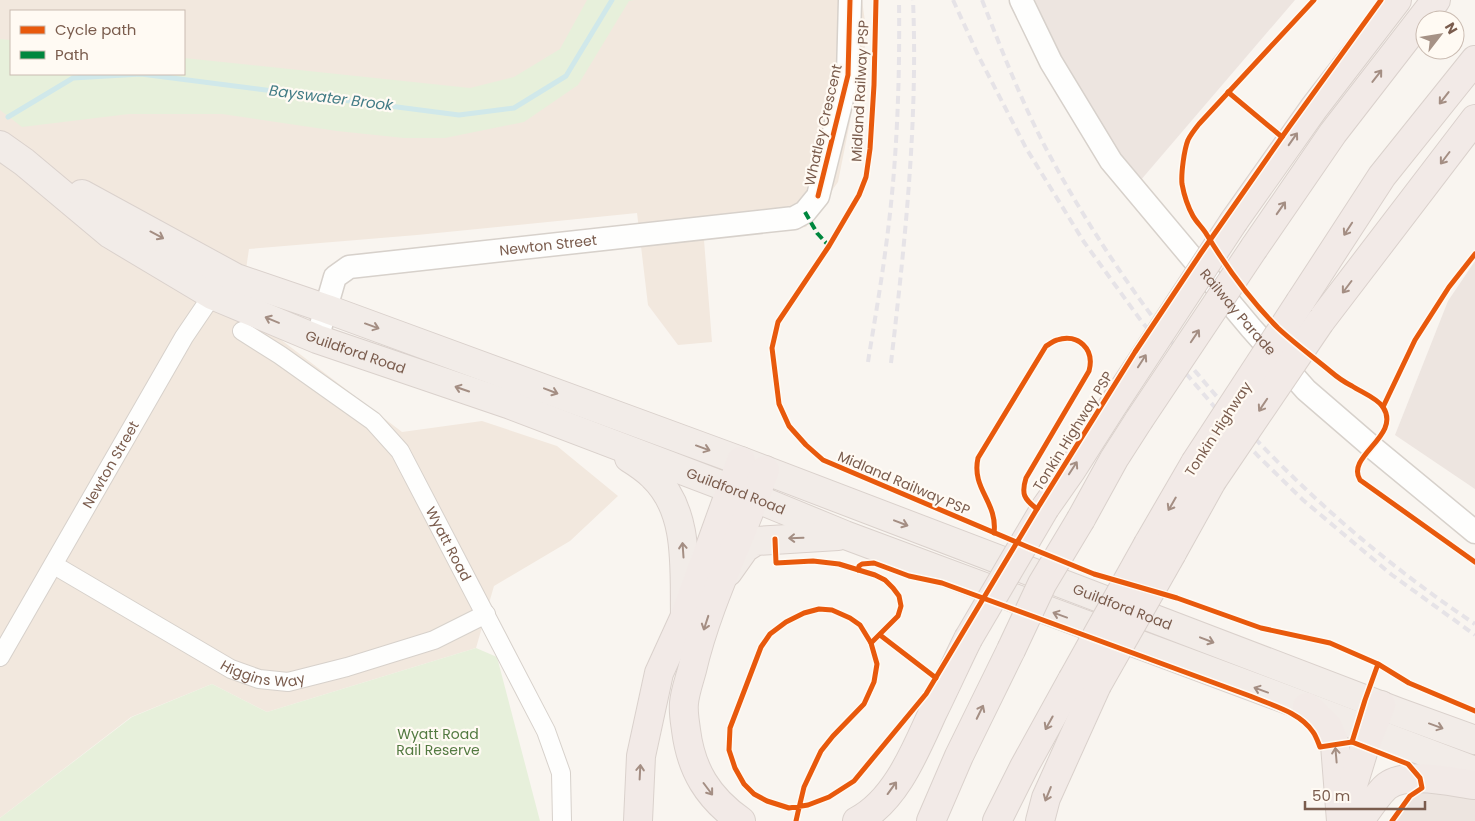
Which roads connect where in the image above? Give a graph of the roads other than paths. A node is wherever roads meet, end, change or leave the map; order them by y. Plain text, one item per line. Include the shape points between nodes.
1 (850, 0) edge
2 (1021, 0) edge
3 (1397, 0) edge
4 (1436, 0) edge
5 (1475, 60) edge
6 (1475, 119) edge
7 (0, 145) edge
8 (818, 196) joint
9 (217, 283) junction
10 (326, 309) junction
11 (242, 331) dead end
12 (317, 339) junction
13 (602, 440) junction
14 (753, 466) junction
15 (1204, 472) junction
16 (743, 494) junction
17 (1475, 532) edge
18 (844, 535) junction
19 (54, 565) junction
20 (724, 578) junction
21 (486, 614) junction
22 (685, 616) junction
23 (0, 658) edge
24 (1085, 683) junction
25 (1307, 707) junction
26 (1389, 709) junction
27 (1379, 735) junction
28 (1475, 740) edge
29 (959, 756) junction
30 (1475, 771) edge
31 (1475, 786) edge
32 (562, 821) edge
33 (638, 821) edge
34 (741, 821) edge
35 (857, 821) edge
36 (910, 821) edge
37 (930, 821) edge
38 (997, 821) edge
39 (1040, 821) edge
40 (1350, 821) edge

1 - 8 street, Whatley Crescent via 848,75
2 - 17 street, Railway Parade via 1051,62 1110,161 1252,328 1306,390
35 -> 3 highway, bridge via 877,807 909,763 968,639 1045,508 1234,221 1314,108
29 -> 4 highway, bridge via 1042,584 1114,459 1333,133
5 -> 15 highway, Tonkin Highway, bridge via 1382,176 1300,302
6 -> 15 highway, bridge
7 - 9 highway, Guildford Road via 110,234
8 - 10 street, Newton Street via 805,212 794,218 349,267 336,277
9 - 10 highway, Guildford Road via 236,278
12 -> 9 highway, Guildford Road
9 - 19 street, Newton Street
10 - 12 street, Newton Street
10 -> 14 highway, Guildford Road
11 - 21 street, Wyatt Road via 373,420 400,451
13 -> 12 highway, Guildford Road via 508,404
13 - 16 highway, Guildford Road
22 -> 13 highway via 683,548 673,507 654,477
14 - 16 highway
14 -> 26 highway, Guildford Road
15 -> 24 highway, Tonkin Highway, bridge
16 - 18 highway, Guildford Road
16 - 20 highway
16 - 22 highway
18 -> 20 highway via 756,541 746,548
25 -> 18 highway, Guildford Road
19 - 21 street, Higgins Way via 231,669 259,679 288,682 347,667 434,640
19 - 23 street, Newton Street
20 -> 34 highway via 696,652 684,704 685,725 688,747 703,783 720,804
21 - 32 street, Wyatt Road via 546,731 561,773
33 -> 22 highway via 641,756 652,702 659,673
24 -> 38 highway, Tonkin Highway via 1024,767
24 -> 39 highway
25 - 27 highway, Guildford Road
40 -> 25 highway via 1335,745 1328,726
26 - 27 highway
26 -> 28 highway, Guildford Road
27 - 30 highway, Guildford Road
27 - 40 highway
29 - 36 highway
29 - 37 highway
31 - 40 highway via 1420,778 1400,780 1387,786

